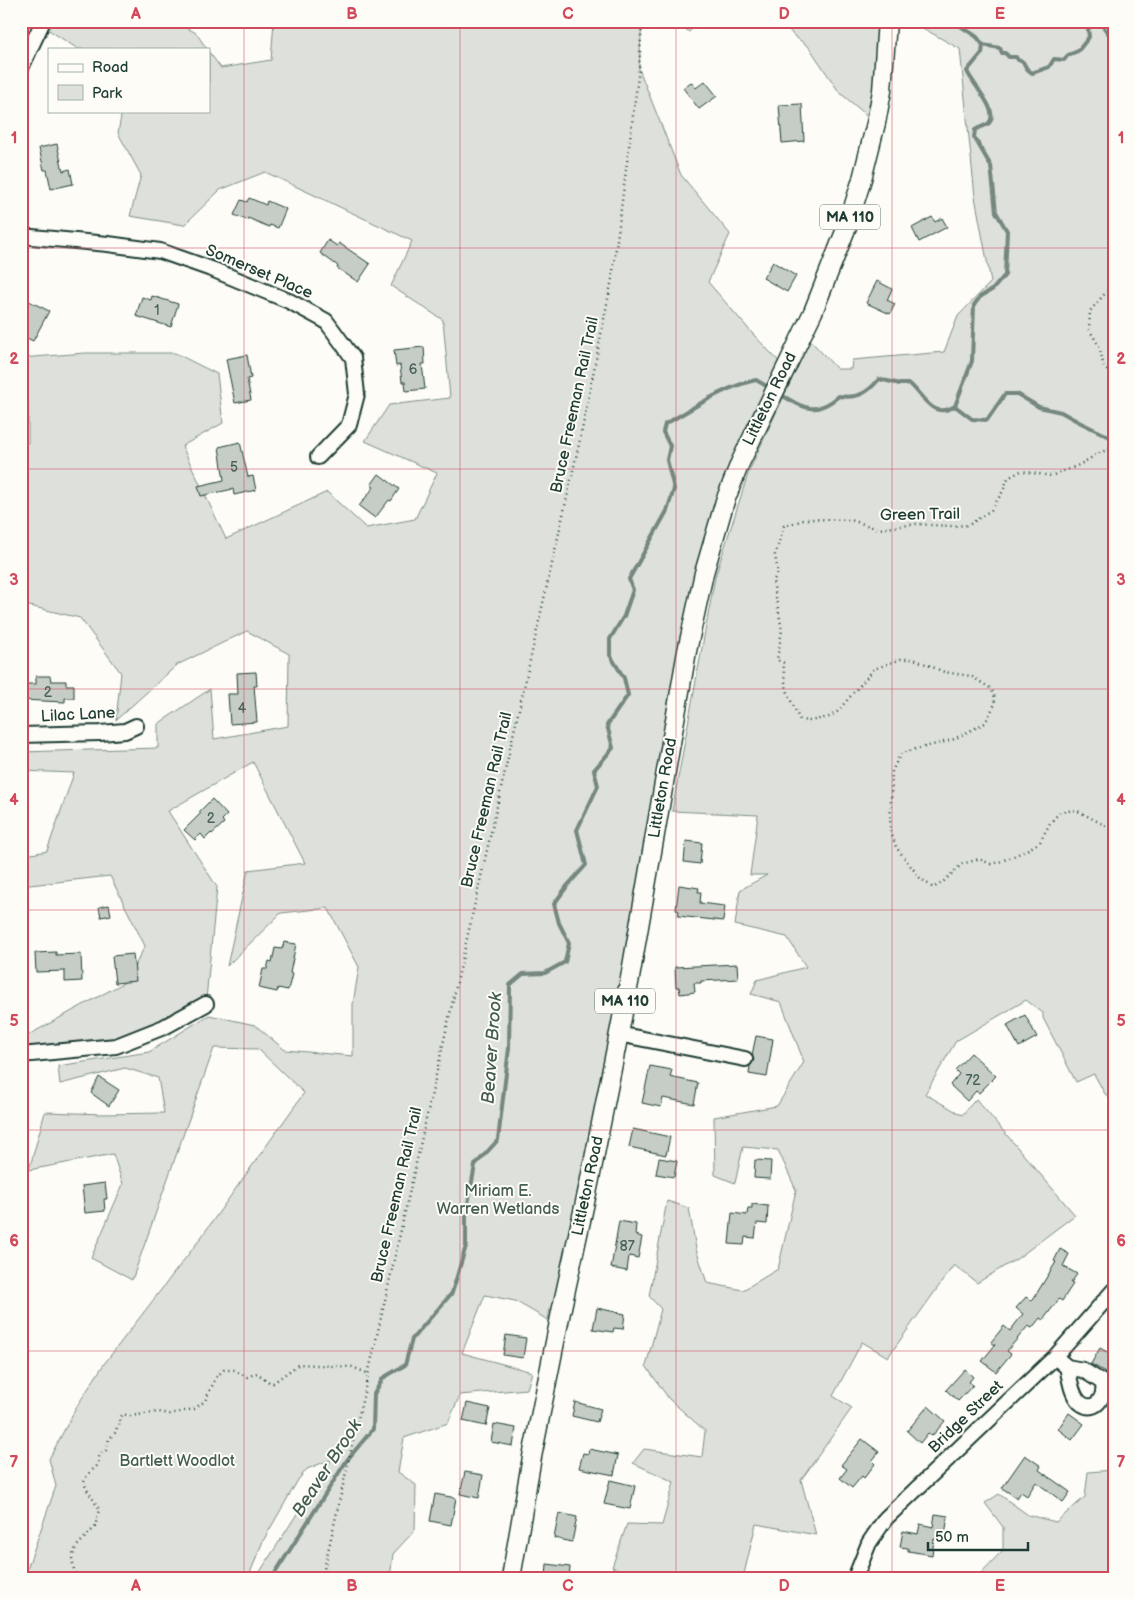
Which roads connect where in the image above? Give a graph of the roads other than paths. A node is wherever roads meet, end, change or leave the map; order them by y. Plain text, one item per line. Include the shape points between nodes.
1 (43, 21) edge
2 (887, 21) edge
3 (21, 68) edge
4 (21, 236) edge
5 (318, 457) dead end
6 (136, 726) dead end
7 (21, 735) edge
8 (206, 1004) dead end
9 (618, 1034) junction
10 (21, 1055) edge
11 (745, 1058) dead end
12 (1114, 1290) edge
13 (1055, 1357) junction
14 (1067, 1367) dead end
15 (511, 1578) edge
16 (855, 1578) edge

1 - 3 street
2 - 9 main road, Littleton Road / MA 110 via 876,123 848,224 824,286 755,429 726,501 704,573
4 - 5 street, Somerset Place via 160,251 289,301 326,321 353,358 358,394 349,424
6 - 7 street, Lilac Lane via 125,731 100,733
8 - 10 street via 164,1027 116,1046
9 - 11 street
9 - 15 main road, Littleton Road / MA 110 via 532,1457
12 - 13 street, Bridge Street
13 - 14 street
13 - 16 street, Bridge Street via 886,1518 869,1543

